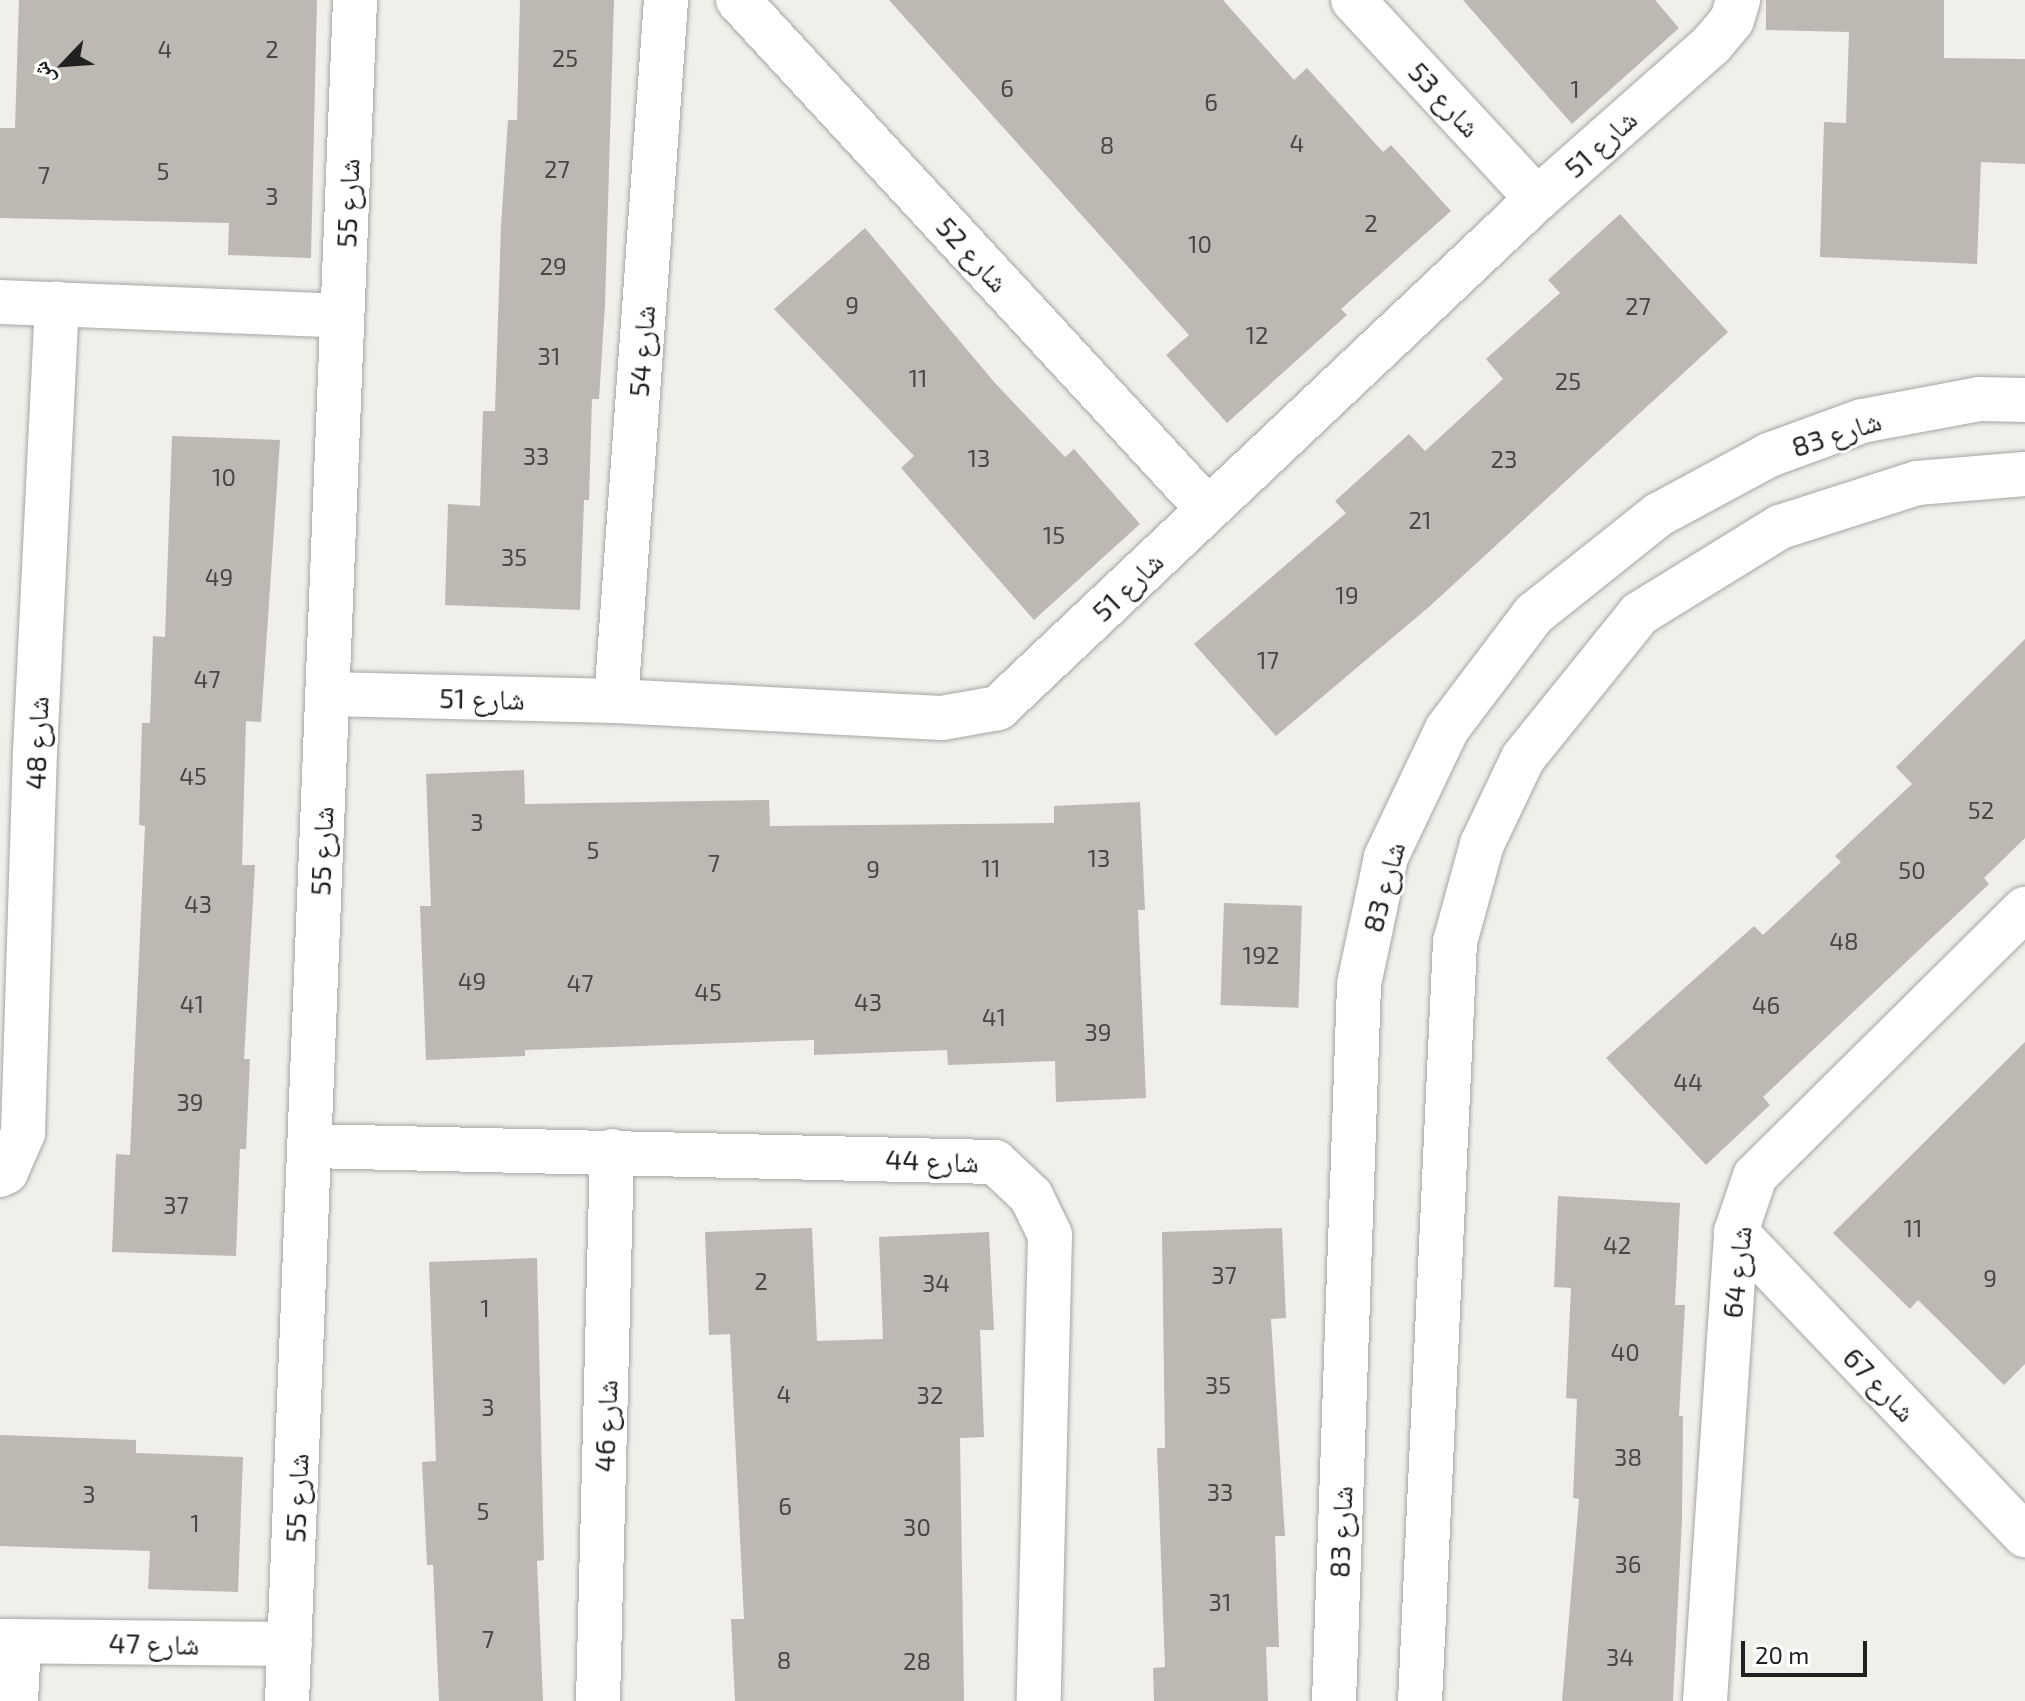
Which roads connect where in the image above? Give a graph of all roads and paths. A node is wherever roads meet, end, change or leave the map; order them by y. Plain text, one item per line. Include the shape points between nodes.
1 (355, 0) edge
2 (666, 0) edge
3 (738, 0) edge
4 (1353, 0) edge
5 (1738, 0) edge
6 (1537, 199) junction
7 (0, 302) edge
8 (57, 304) junction
9 (342, 316) junction
10 (2025, 400) edge
11 (2025, 474) edge
12 (1207, 508) junction
13 (328, 694) junction
14 (616, 701) junction
15 (17, 752) edge
16 (2025, 910) edge
17 (310, 1146) junction
18 (612, 1151) junction
19 (0, 1175) edge
20 (1736, 1232) junction
21 (2025, 1536) edge
22 (10, 1641) edge
23 (290, 1644) junction
24 (16, 1701) edge
25 (287, 1701) edge
26 (598, 1701) edge
27 (1039, 1701) edge
28 (1334, 1701) edge
29 (1420, 1701) edge
30 (1705, 1701) edge

1 - 9 street, شارع 55
2 - 14 street, شارع 54
3 - 12 street, شارع 52
4 - 6 street, شارع 53
5 - 6 street, شارع 51 via 1732,20 1712,44
6 - 12 street, شارع 51
7 - 8 street
8 - 9 street
8 - 15 street, شارع 48
9 - 13 street, شارع 55
10 - 28 street, شارع 83 via 1980,399 1862,421 1769,455 1658,515 1534,614 1447,729 1386,857 1359,984
11 - 29 street via 1917,483 1780,527 1639,614 1523,758 1482,844 1455,942
12 - 14 street, شارع 51 via 1014,695 984,714 942,718
13 - 14 street, شارع 51
13 - 17 street, شارع 55
15 - 19 street, شارع 48 via 23,1133
16 - 20 street, شارع 64 via 1755,1176
17 - 18 street, شارع 44
17 - 23 street, شارع 55
18 - 26 street, شارع 46
18 - 27 street, شارع 44 via 995,1162 1031,1196 1050,1235
20 - 21 street, شارع 67
20 - 30 street, شارع 64
22 - 23 street, شارع 47
22 - 24 street, شارع 47
23 - 25 street, شارع 55

